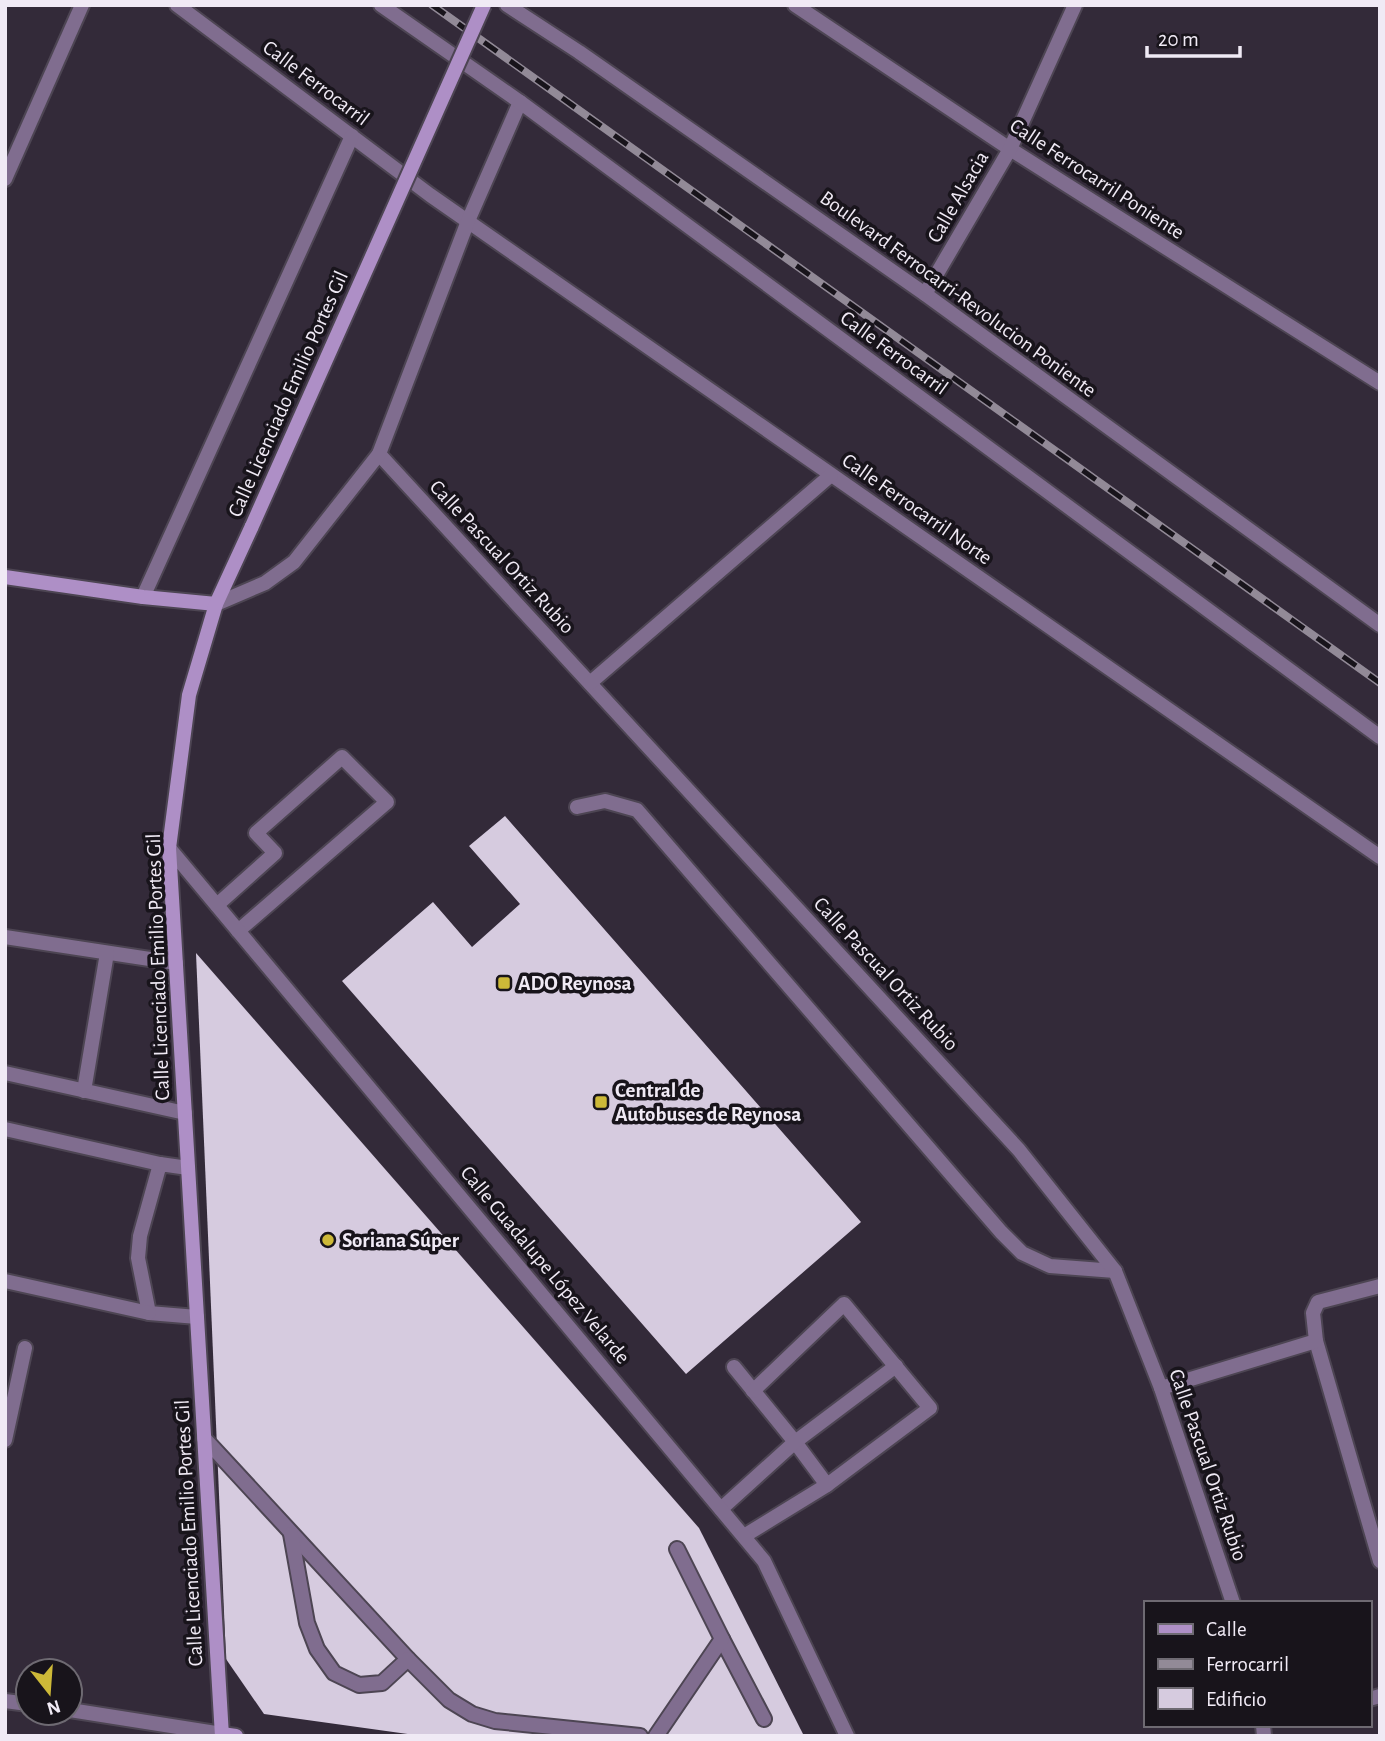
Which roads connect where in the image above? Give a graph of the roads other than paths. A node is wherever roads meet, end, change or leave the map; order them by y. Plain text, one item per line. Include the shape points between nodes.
1 (82, 5) edge
2 (177, 5) edge
3 (381, 5) edge
4 (484, 5) edge
5 (507, 5) edge
6 (795, 5) edge
7 (1075, 5) edge
8 (520, 103) junction
9 (352, 136) junction
10 (1010, 149) junction
11 (5, 179) edge
12 (430, 195) joint
13 (468, 221) junction
14 (925, 294) junction
15 (1380, 383) edge
16 (379, 454) junction
17 (831, 475) junction
18 (5, 576) edge
19 (143, 597) junction
20 (216, 604) junction
21 (1380, 625) edge
22 (590, 684) junction
23 (1380, 737) edge
24 (577, 807) dead end
25 (169, 848) junction
26 (1380, 858) edge
27 (217, 905) junction
28 (238, 931) junction
29 (5, 937) edge
30 (107, 953) junction
31 (176, 963) junction
32 (5, 1073) edge
33 (84, 1091) junction
34 (185, 1113) junction
35 (5, 1129) edge
36 (160, 1164) junction
37 (188, 1168) junction
38 (1115, 1270) junction
39 (5, 1281) edge
40 (1380, 1286) edge
41 (149, 1313) junction
42 (197, 1317) junction
43 (1316, 1341) junction
44 (25, 1348) dead end
45 (896, 1366) junction
46 (734, 1367) dead end
47 (1161, 1388) junction
48 (753, 1391) junction
49 (204, 1438) junction
50 (5, 1440) edge
51 (795, 1442) junction
52 (827, 1485) junction
53 (721, 1508) junction
54 (291, 1532) junction
55 (744, 1536) junction
56 (677, 1549) dead end
57 (1380, 1562) edge
58 (1232, 1601) edge
59 (722, 1639) junction
60 (408, 1659) junction
61 (84, 1712) edge
62 (764, 1719) dead end
63 (226, 1735) edge
64 (640, 1736) edge
65 (656, 1736) edge
66 (847, 1736) edge

1 - 11 street
2 - 9 street, Calle Ferrocarril
3 - 8 street, Calle Ferrocarril
4 - 20 main road, Calle Licenciado Emilio Portes Gil, bridge
5 - 14 street, Boulevard Ferrocarri-Revolucion Poniente
6 - 10 street, Calle Ferrocarril Poniente
7 - 10 street, Calle Alsacia
8 - 13 street
8 - 23 street, Calle Ferrocarril
9 - 12 street, Calle Ferrocarril
9 - 19 street
10 - 14 street, Calle Alsacia
10 - 15 street, Calle Ferrocarril Poniente
12 - 13 street, Calle Ferrocarril Norte
13 - 16 street
13 - 17 street, Calle Ferrocarril Norte
14 - 21 street, Boulevard Ferrocarri-Revolucion Poniente
16 - 20 street via 293,562 265,583
16 - 22 street, Calle Pascual Ortiz Rubio
17 - 22 street
17 - 26 street, Calle Ferrocarril Norte
18 - 19 main road
19 - 20 main road
20 - 25 main road, Calle Licenciado Emilio Portes Gil via 189,695
22 - 38 street, Calle Pascual Ortiz Rubio via 1019,1150
24 - 38 street via 605,801 637,810 1022,1253 1050,1266
25 - 27 street, Calle Guadalupe López Velarde
25 - 31 main road, Calle Licenciado Emilio Portes Gil
27 - 28 street, Calle Guadalupe López Velarde
27 - 28 street via 275,853 256,833 342,757 387,802
28 - 53 street, Calle Guadalupe López Velarde
29 - 30 street
30 - 31 street
30 - 33 street
31 - 34 main road, Calle Licenciado Emilio Portes Gil
32 - 33 street
33 - 34 street
34 - 37 main road, Calle Licenciado Emilio Portes Gil
35 - 36 street
36 - 37 street
36 - 41 street via 138,1258
37 - 42 main road, Calle Licenciado Emilio Portes Gil
38 - 47 street, Calle Pascual Ortiz Rubio
39 - 41 street
40 - 43 street via 1318,1302 1313,1314
41 - 42 street
42 - 49 main road, Calle Licenciado Emilio Portes Gil
43 - 47 street
43 - 57 street
44 - 50 street
45 - 48 street via 844,1304
45 - 51 street
45 - 52 street via 930,1408
46 - 48 street
47 - 58 street, Calle Pascual Ortiz Rubio
48 - 51 street
49 - 54 street
49 - 63 main road, Calle Licenciado Emilio Portes Gil
51 - 52 street
51 - 53 street
52 - 55 street
53 - 55 street, Calle Guadalupe López Velarde
54 - 60 street
54 - 60 street via 307,1623 317,1649 334,1673 359,1685 382,1683
55 - 66 street, Calle Guadalupe López Velarde via 764,1560
56 - 59 street
59 - 62 street
59 - 65 street
60 - 64 street via 449,1700 472,1714 495,1721
61 - 63 street

